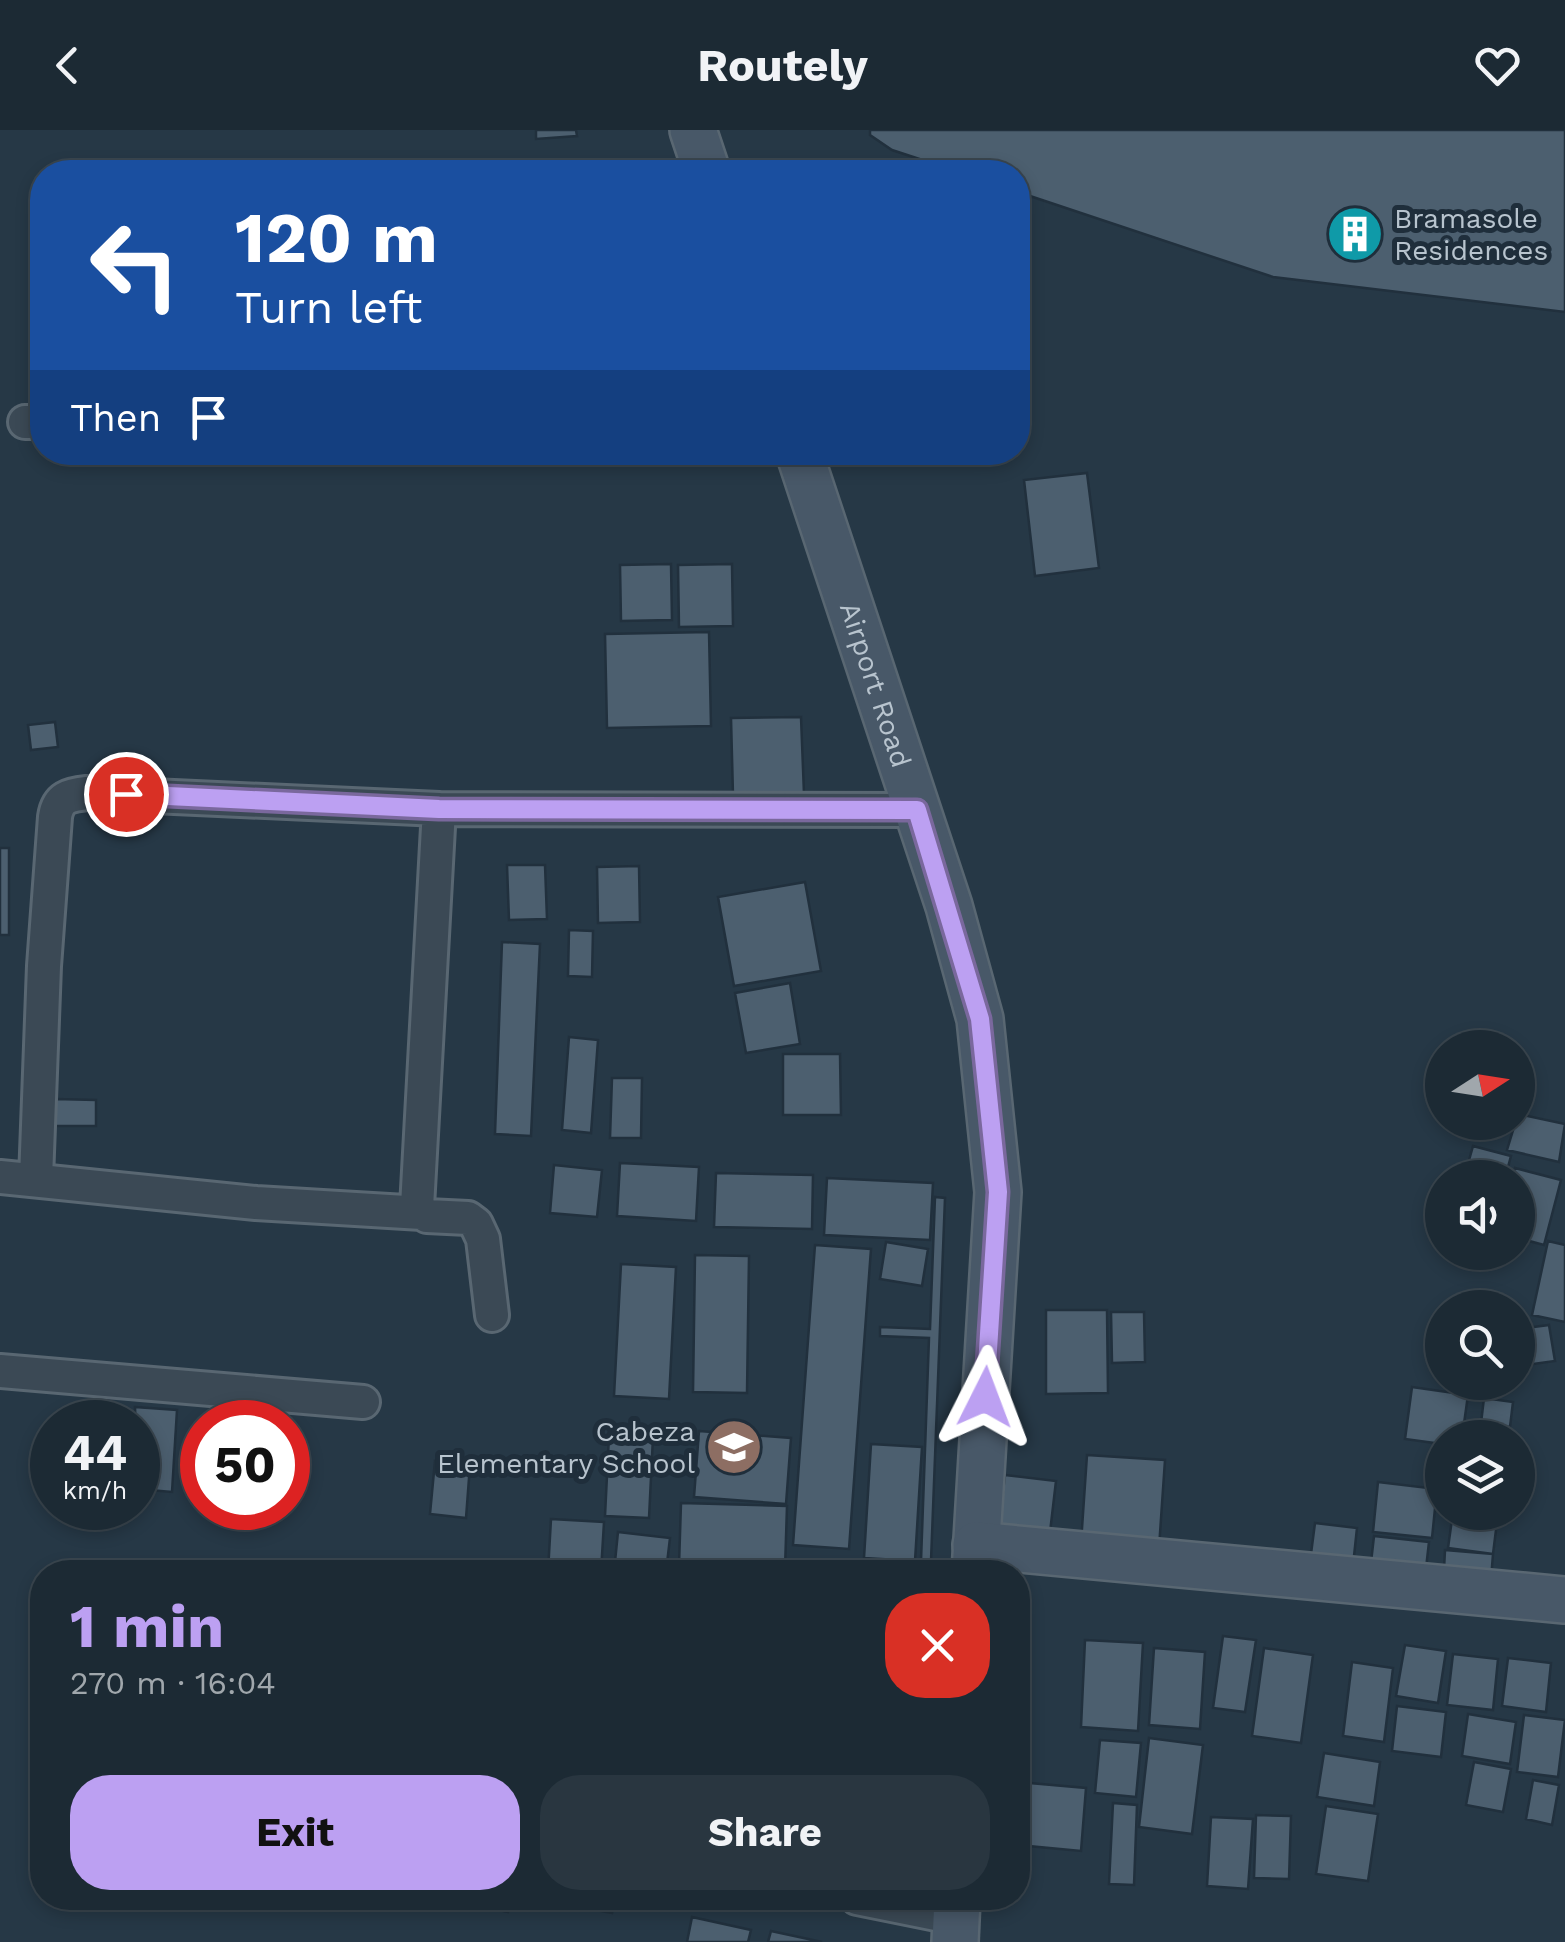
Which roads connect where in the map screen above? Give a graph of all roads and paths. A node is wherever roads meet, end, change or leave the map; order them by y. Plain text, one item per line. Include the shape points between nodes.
1 (693, 130) edge
2 (703, 160) edge
3 (803, 465) edge
4 (439, 809) junction
5 (917, 810) junction
6 (0, 1177) edge
7 (36, 1179) junction
8 (422, 1213) junction
9 (492, 1315) dead end
10 (0, 1371) edge
11 (363, 1402) dead end
12 (976, 1558) edge
13 (1004, 1560) edge
14 (1030, 1562) edge
15 (1565, 1600) edge
16 (914, 1910) edge
17 (956, 1919) edge

1 - 2 main road
3 - 5 main road, Airport Road
4 - 5 street
4 - 7 street via 87,793 57,804
4 - 8 street via 416,1195
5 - 12 main road, Airport Road via 980,1019 998,1192
6 - 7 street
7 - 8 street
8 - 9 street via 476,1224
10 - 11 street
12 - 13 main road
14 - 15 main road
16 - 17 street

